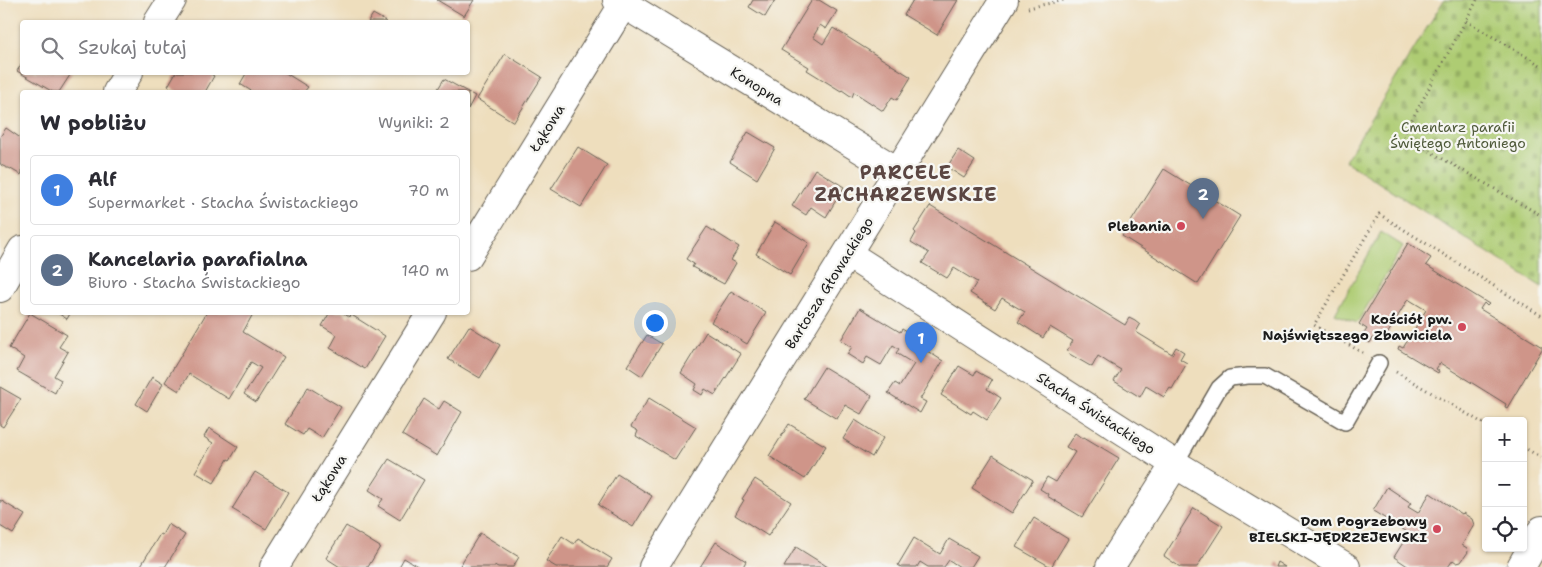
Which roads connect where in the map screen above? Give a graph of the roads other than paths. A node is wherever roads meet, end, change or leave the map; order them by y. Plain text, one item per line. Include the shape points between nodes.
1 (172, 0) edge
2 (1004, 0) edge
3 (622, 1) edge
4 (159, 20) edge
5 (126, 75) edge
6 (118, 90) edge
7 (897, 171) junction
8 (20, 253) edge
9 (470, 253) edge
10 (848, 254) junction
11 (0, 288) edge
12 (430, 315) edge
13 (1379, 362) road end
14 (1175, 464) junction
15 (1542, 530) edge
16 (274, 567) edge
17 (653, 567) edge
18 (1110, 567) edge
19 (1346, 567) edge
20 (1522, 567) edge

1 - 4 street
2 - 7 street, Bartosza Głowackiego
3 - 7 street, Konopna
3 - 9 street, Łąkowa
5 - 6 street
7 - 10 street, Bartosza Głowackiego
8 - 11 street
10 - 14 street, Stacha Świstackiego
10 - 17 street, Bartosza Głowackiego
12 - 16 street, Łąkowa
13 - 14 lane via 1345,422 1265,376 1230,378 1219,388
14 - 18 street
14 - 19 street, Stacha Świstackiego
15 - 20 street

